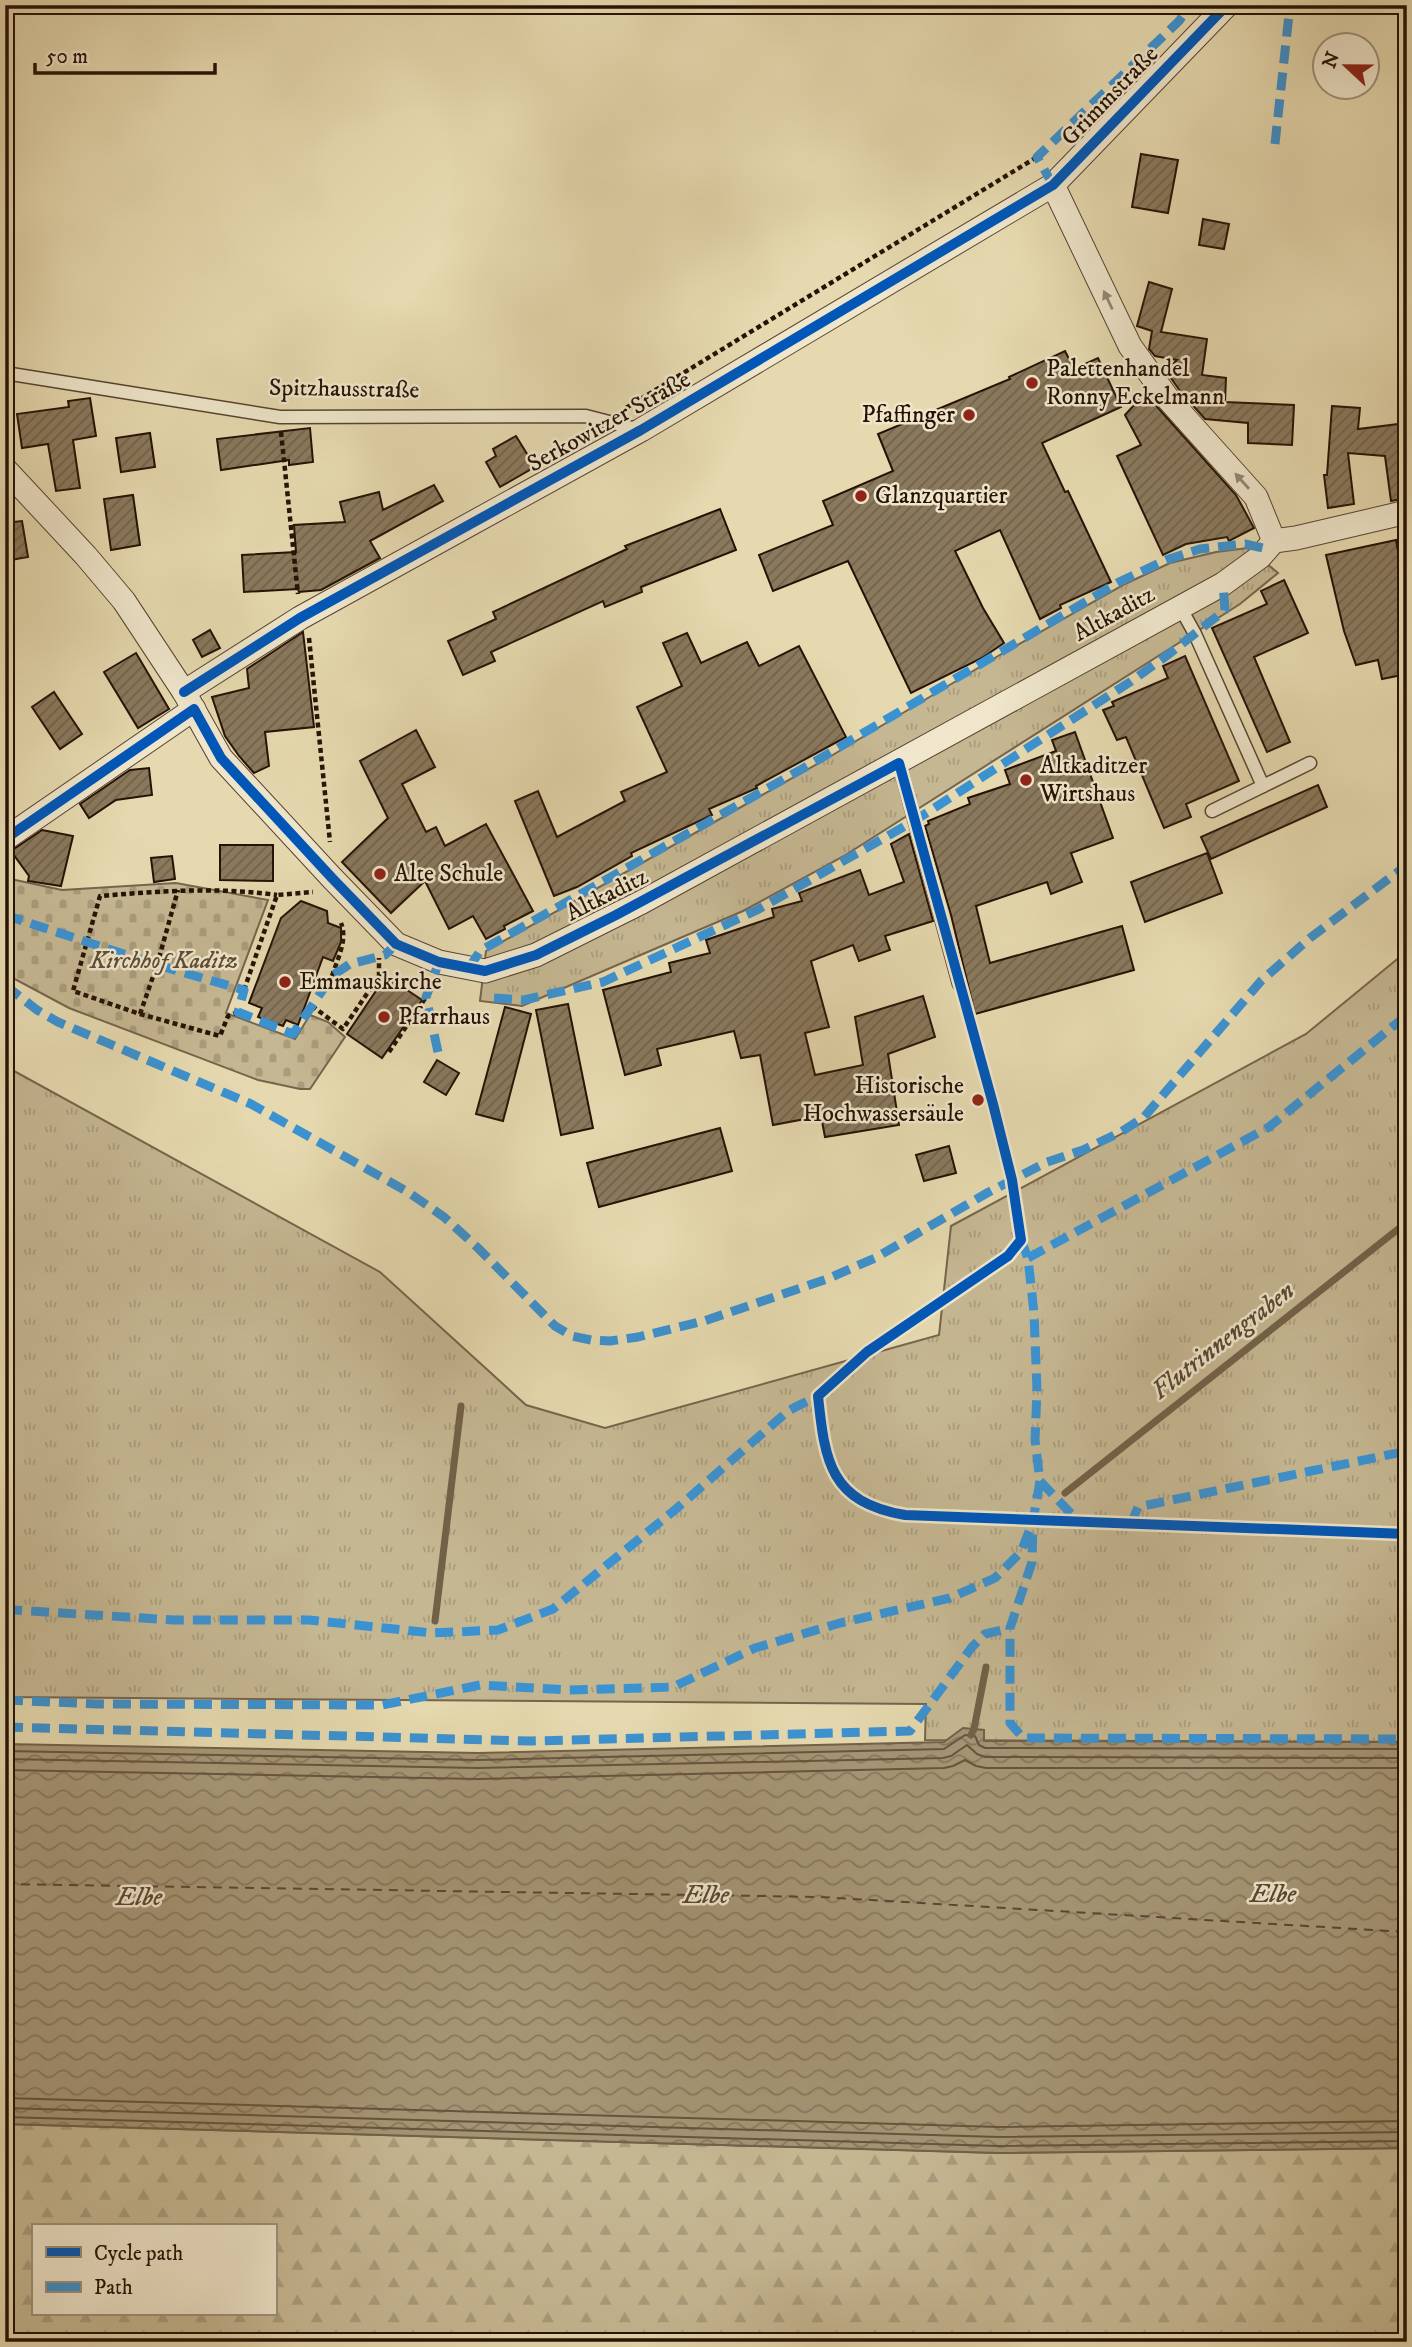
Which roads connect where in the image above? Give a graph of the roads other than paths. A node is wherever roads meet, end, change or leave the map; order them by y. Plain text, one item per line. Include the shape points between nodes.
1 (1227, 5) edge
2 (1053, 185) junction
3 (5, 373) edge
4 (641, 430) junction
5 (5, 469) edge
6 (1407, 512) edge
7 (1274, 541) junction
8 (1180, 607) junction
9 (189, 701) junction
10 (899, 763) junction
11 (1310, 763) dead end
12 (1263, 786) junction
13 (1212, 811) dead end
14 (5, 839) edge
15 (959, 984) dead end

1 - 2 street, Grimmstraße
2 - 4 street, Serkowitzer Straße
7 -> 2 street via 1256,496 1169,400 1130,346
3 - 4 lane, Spitzhausstraße via 280,417 586,416
4 - 9 street, Serkowitzer Straße via 300,618
5 - 9 street via 124,601
6 - 7 street
7 - 8 street, Altkaditz via 1232,578
8 - 10 street, Altkaditz
8 - 12 lane
9 - 10 street, Altkaditz via 221,758 396,944 439,962 485,971 536,955 616,915
9 - 14 street, Serkowitzer Straße
10 - 15 lane
11 - 12 lane
12 - 13 lane

